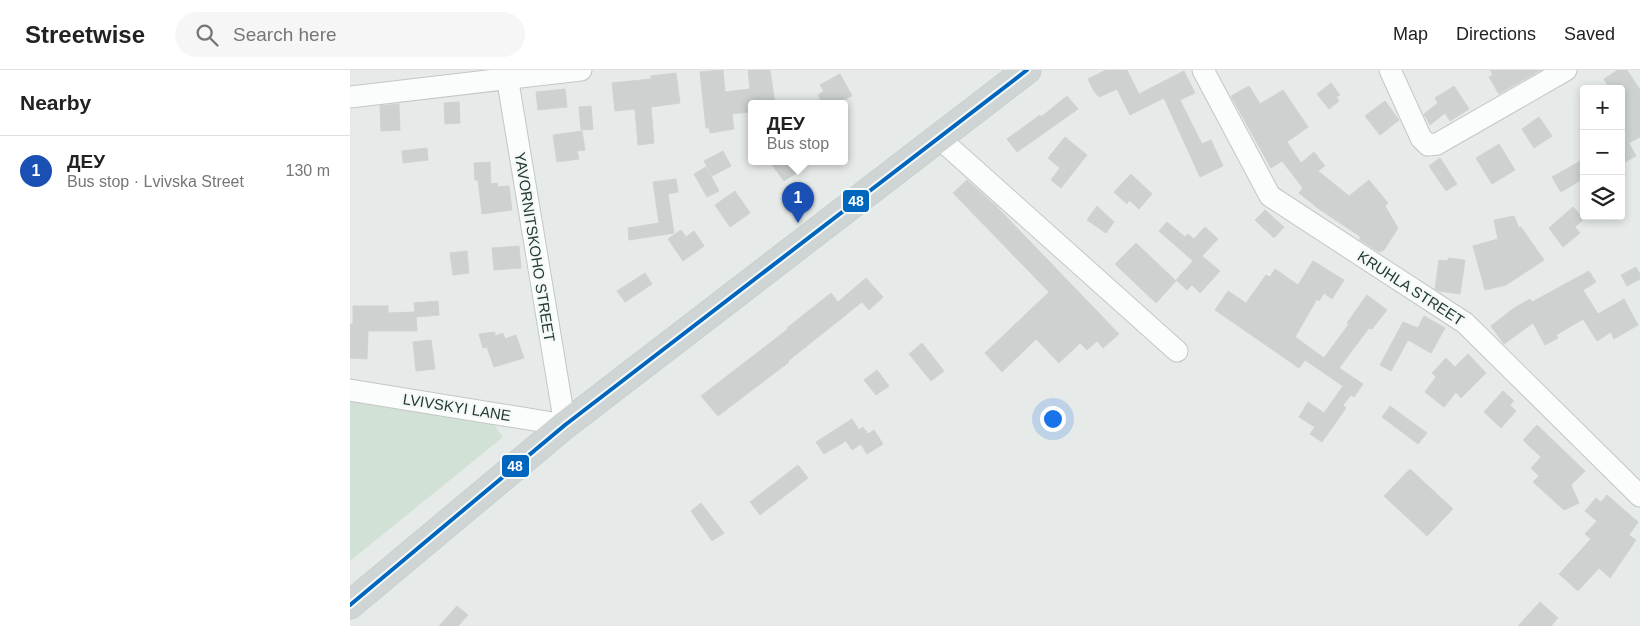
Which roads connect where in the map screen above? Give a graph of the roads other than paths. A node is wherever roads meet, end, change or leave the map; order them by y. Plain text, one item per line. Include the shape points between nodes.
1 (581, 70) edge
2 (1027, 70) edge
3 (1203, 70) edge
4 (1390, 70) edge
5 (1566, 70) edge
6 (507, 75) edge
7 (350, 97) edge
8 (939, 138) junction
9 (1177, 351) dead end
10 (350, 390) edge
11 (565, 425) junction
12 (1640, 496) edge
13 (350, 605) edge

1 - 6 street
2 - 8 main road
3 - 12 street, KRUHLA STREET via 1270,196 1465,323
4 - 5 street via 1428,145 1437,144
6 - 7 street
6 - 11 street, YAVORNITSKOHO STREET
8 - 9 street
8 - 11 main road
10 - 11 street, LVIVSKYI LANE
11 - 13 main road

